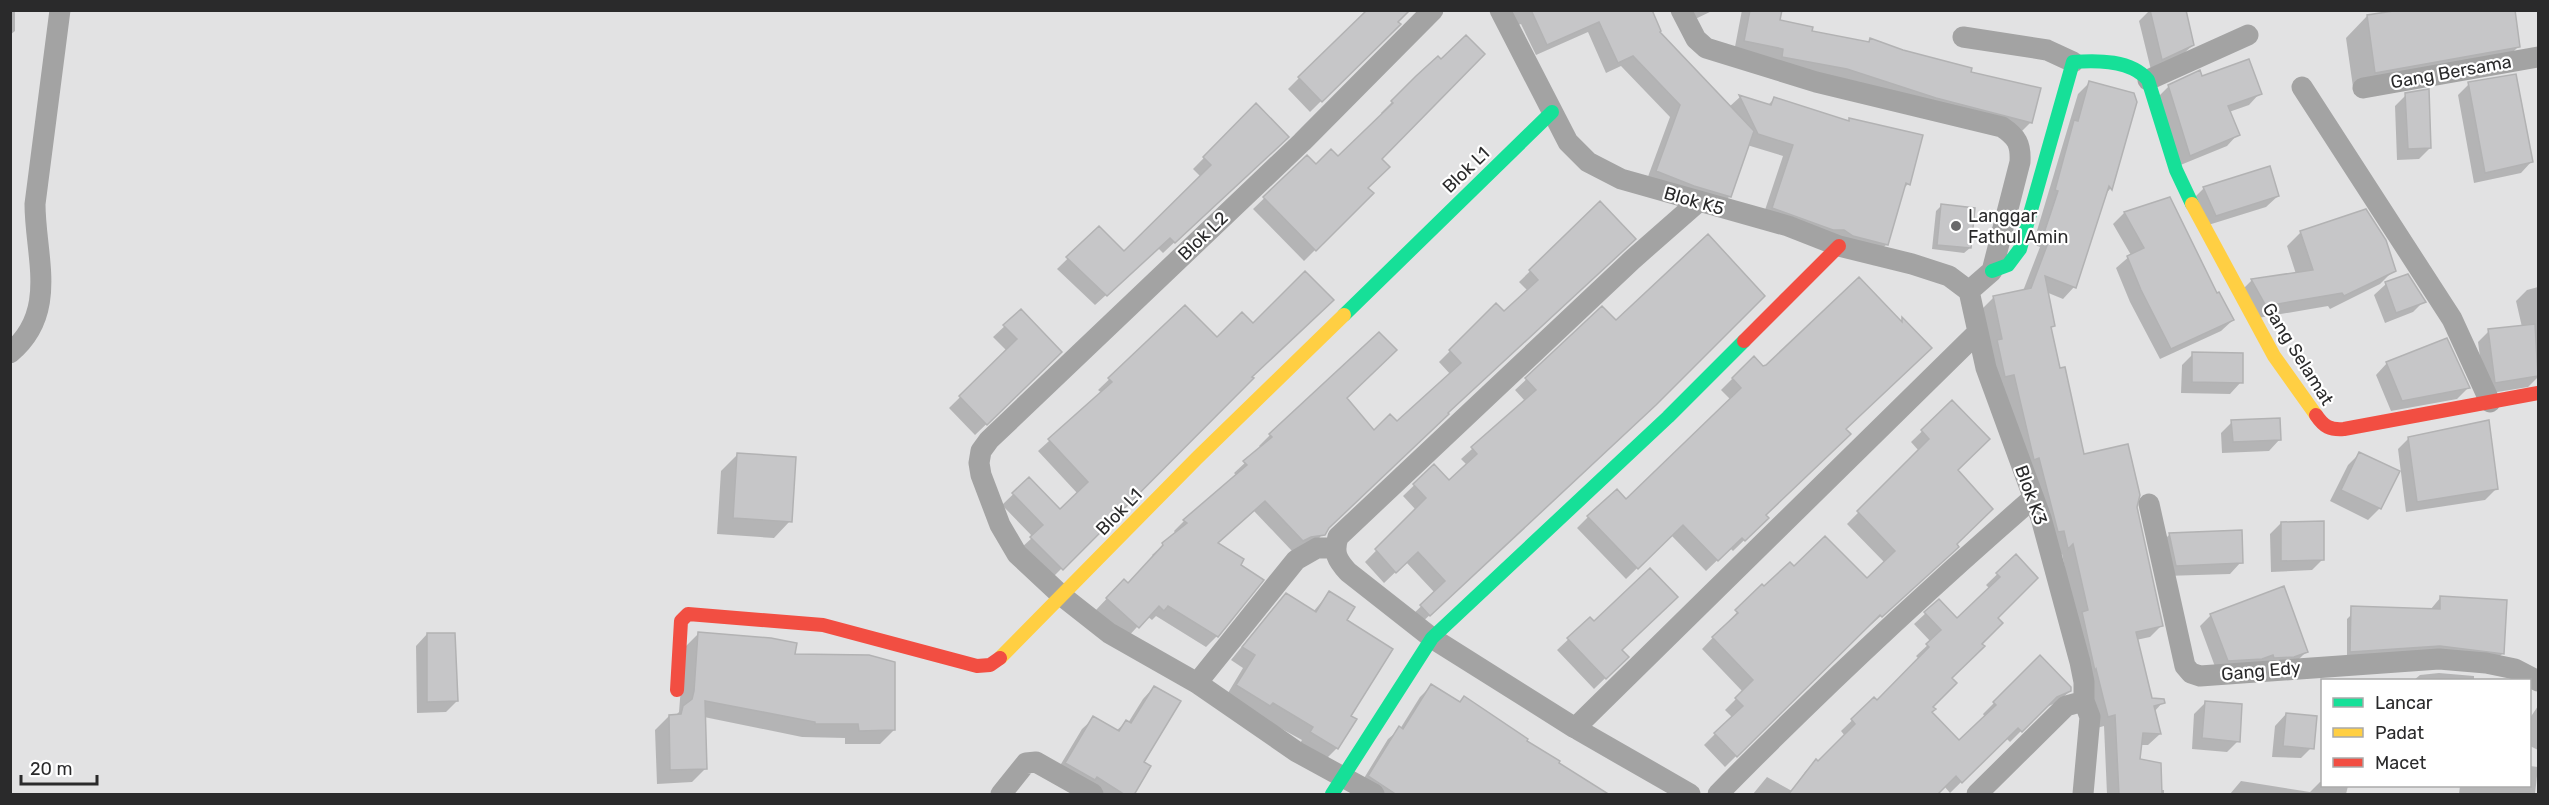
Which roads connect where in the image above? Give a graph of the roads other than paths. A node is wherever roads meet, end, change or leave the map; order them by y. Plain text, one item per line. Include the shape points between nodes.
1 (60, 10) edge
2 (1433, 10) edge
3 (1500, 10) edge
4 (1681, 10) edge
5 (2248, 35) dead end
6 (1963, 37) dead end
7 (2538, 57) edge
8 (2073, 62) junction
9 (2148, 80) junction
10 (2302, 87) dead end
11 (2363, 88) dead end
12 (1552, 112) junction
13 (1698, 202) junction
14 (1839, 246) junction
15 (1992, 271) junction
16 (1969, 291) junction
17 (1978, 332) junction
18 (10, 353) edge
19 (2538, 393) edge
20 (2490, 402) junction
21 (2032, 499) junction
22 (2149, 504) dead end
23 (1335, 548) junction
24 (1062, 596) junction
25 (1432, 638) junction
26 (2538, 681) edge
27 (1197, 683) junction
28 (677, 690) dead end
29 (2084, 701) junction
30 (1575, 728) junction
31 (1343, 776) junction
32 (1001, 795) edge
33 (1093, 795) edge
34 (1332, 795) edge
35 (1374, 795) edge
36 (1690, 795) edge
37 (1718, 795) edge
38 (1977, 795) edge
39 (2083, 795) edge

1 - 18 street via 35,204 35,232 42,261 39,304 29,331
2 - 24 street, Blok L2 via 981,452 981,475 1000,525 1017,554
3 - 12 street, Blok K5
4 - 15 street via 1696,39 1706,48 1816,82 2002,128 2015,136 2020,162
5 - 9 street
6 - 8 street via 2047,50
7 - 11 street, Gang Bersama
8 - 9 street via 2096,61 2136,68
8 - 15 street via 2020,249 2008,265
9 - 20 street, Gang Selamat via 2176,170 2203,228 2274,356 2322,424 2331,430 2344,429
10 - 20 street via 2452,320
12 - 13 street, Blok K5 via 1568,142 1588,162 1621,179
12 - 24 street, Blok L1 via 1197,458
13 - 14 street, Blok K5 via 1788,226
13 - 23 street via 1338,537
14 - 16 street, Blok K5 via 1949,276
14 - 25 street via 1668,417
15 - 16 street
16 - 17 street, Blok K3
17 - 21 street, Blok K3 via 1986,368
17 - 30 street
19 - 20 street, Gang Selamat
21 - 29 street, Blok K3 via 2041,518 2080,662
21 - 37 street via 1965,557
22 - 26 street, Gang Edy via 2185,666 2191,673 2200,676 2439,659 2515,669
23 - 25 street via 1337,560 1348,572
23 - 27 street via 1317,548 1296,560
24 - 27 street via 1109,633
24 - 28 street, Blok L1 via 1002,656 990,665 977,666 823,625 688,615 681,621
25 - 30 street
25 - 31 street
27 - 31 street via 1297,752
29 - 38 street via 2066,706
29 - 39 street, Blok K3 via 2090,717
30 - 36 street
31 - 34 street
31 - 35 street
32 - 33 street via 1026,763 1036,762

